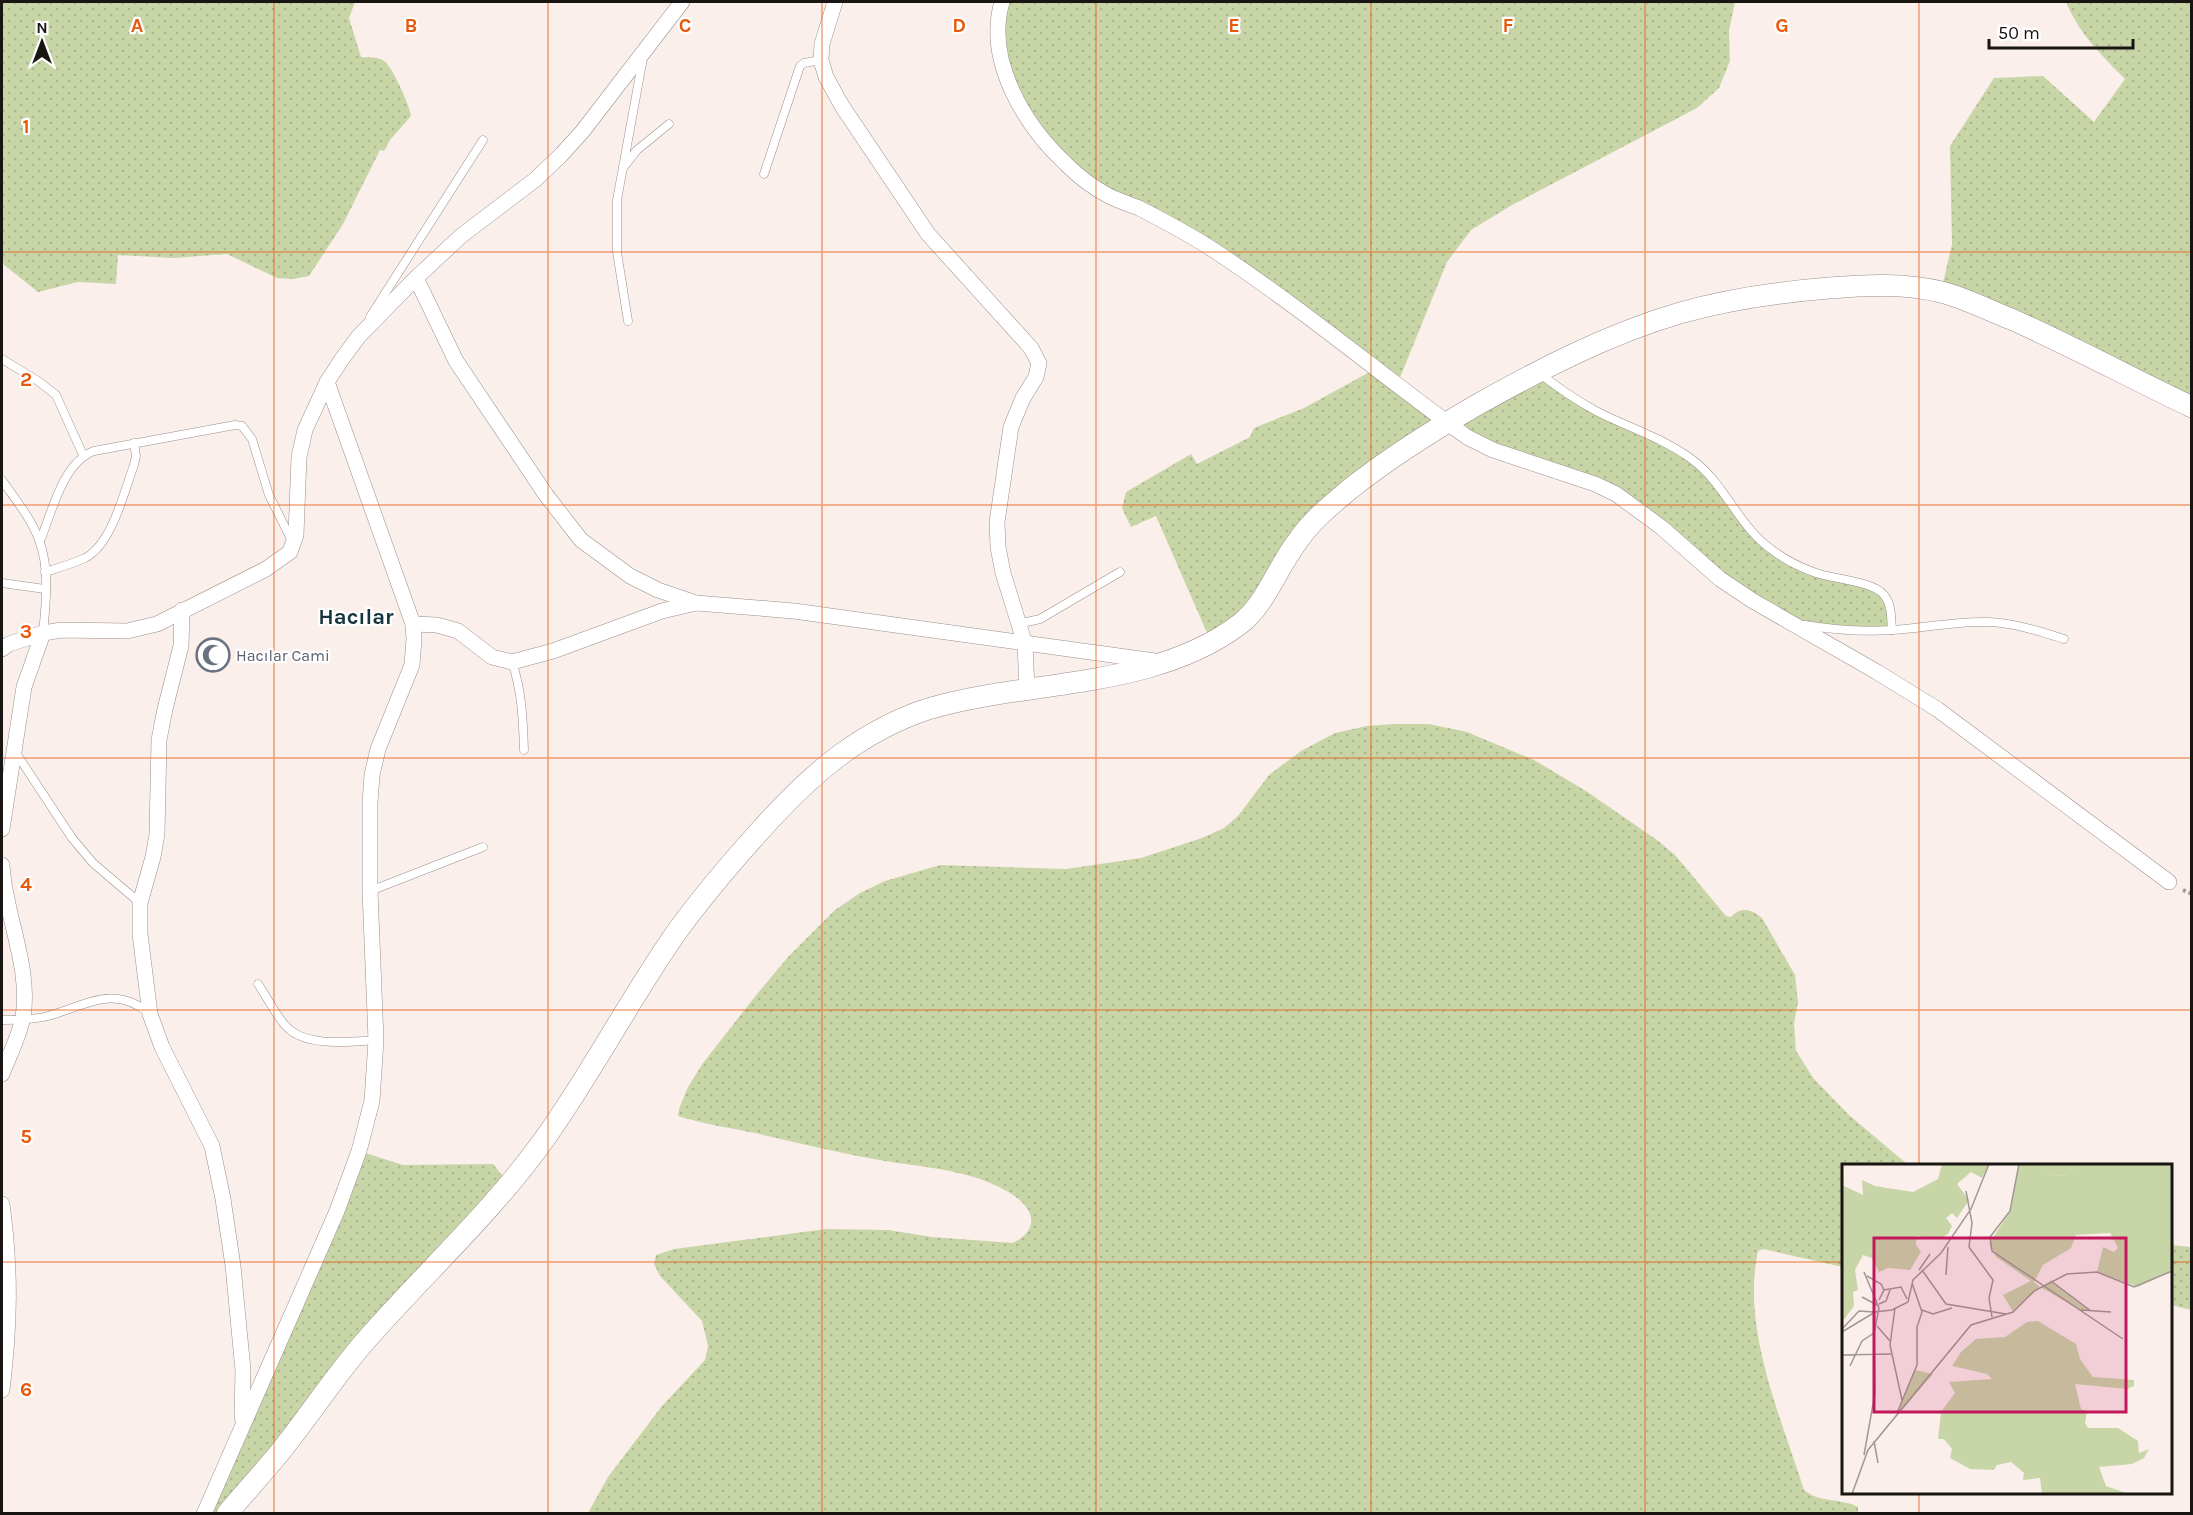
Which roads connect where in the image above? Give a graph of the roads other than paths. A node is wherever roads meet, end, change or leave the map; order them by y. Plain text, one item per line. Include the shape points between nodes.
1 (682, 2) edge
2 (835, 2) edge
3 (1002, 2) edge
4 (645, 49) junction
5 (821, 60) junction
6 (669, 124) dead end
7 (483, 140) dead end
8 (622, 170) junction
9 (764, 174) dead end
10 (416, 278) junction
11 (628, 321) dead end
12 (359, 336) junction
13 (2, 359) edge
14 (1538, 372) junction
15 (327, 382) junction
16 (2192, 407) edge
17 (1447, 423) junction
18 (134, 443) junction
19 (83, 455) junction
20 (2, 480) edge
21 (40, 541) junction
22 (294, 546) junction
23 (45, 572) junction
24 (1120, 572) dead end
25 (2, 583) edge
26 (45, 589) junction
27 (696, 603) junction
28 (182, 610) junction
29 (1791, 623) junction
30 (413, 624) junction
31 (1018, 624) junction
32 (1892, 630) junction
33 (43, 633) junction
34 (2064, 639) dead end
35 (1025, 644) junction
36 (4, 645) edge
37 (512, 662) junction
38 (1163, 662) junction
39 (1027, 689) junction
40 (14, 749) junction
41 (524, 750) dead end
42 (2, 829) edge
43 (483, 846) dead end
44 (2, 865) edge
45 (2169, 882) dead end
46 (370, 891) junction
47 (140, 903) junction
48 (258, 984) dead end
49 (150, 1014) junction
50 (2, 1020) edge
51 (22, 1020) junction
52 (376, 1040) junction
53 (2, 1074) edge
54 (2, 1204) edge
55 (3, 1368) edge
56 (2, 1390) edge
57 (241, 1425) junction
58 (204, 1514) edge
59 (227, 1514) edge

1 - 4 street
2 - 5 street
3 - 17 street via 999,45 1010,84 1023,111 1065,163 1109,196 1218,253
4 - 8 lane
4 - 10 street via 562,154
5 - 9 lane via 800,66
5 - 31 street via 842,106 928,234 1031,348 1039,363 1011,427 997,522 1001,564
6 - 8 lane via 637,150
7 - 12 lane
8 - 11 lane via 617,235
10 - 12 street
10 - 27 street via 456,361 581,540 630,576
12 - 15 street
13 - 19 lane via 56,395
14 - 16 street via 1580,350 1683,312 1792,291 1900,285 1941,292 1986,308
14 - 17 street
14 - 32 lane via 1597,411 1690,458 1718,483 1742,521 1774,552 1816,573 1872,586 1884,594
15 - 22 street via 305,430 299,457
15 - 30 street
17 - 29 street via 1493,450 1616,494 1661,527 1719,579
17 - 38 street via 1353,486 1321,513 1297,541 1255,610 1240,624 1211,642
18 - 19 lane
18 - 22 lane via 242,426 252,439 269,495
18 - 23 lane via 135,465 99,547 86,557
19 - 21 lane via 69,472
20 - 21 lane
21 - 23 lane
22 - 28 street via 266,569
23 - 26 lane
24 - 31 lane via 1040,619
25 - 26 lane
26 - 33 lane
27 - 35 street via 794,611
27 - 37 street
28 - 33 street via 140,629
28 - 47 street via 181,646 159,740 157,834
29 - 32 lane via 1832,630
29 - 45 street via 1937,709
30 - 37 street via 437,624 458,631 492,657
30 - 46 street via 412,665 372,775
31 - 35 street
32 - 34 lane via 1989,622 2029,627
33 - 36 street
33 - 40 street via 24,687
35 - 38 street
35 - 39 street
37 - 41 lane via 522,704
38 - 39 street via 1122,674
39 - 59 street via 923,711 879,730 812,777 783,805 715,881 676,933 545,1138 510,1185 362,1344
40 - 42 street
40 - 47 lane via 93,864
43 - 46 lane
44 - 51 street via 24,983
46 - 52 street
47 - 49 street
48 - 52 lane via 285,1026 295,1032 318,1041
49 - 51 lane via 127,999 112,998
49 - 57 street via 162,1047 212,1146 233,1266 243,1370
50 - 51 lane
51 - 53 street
52 - 57 street via 372,1101 359,1151 337,1210
54 - 55 street via 9,1274
55 - 56 street
57 - 58 street

